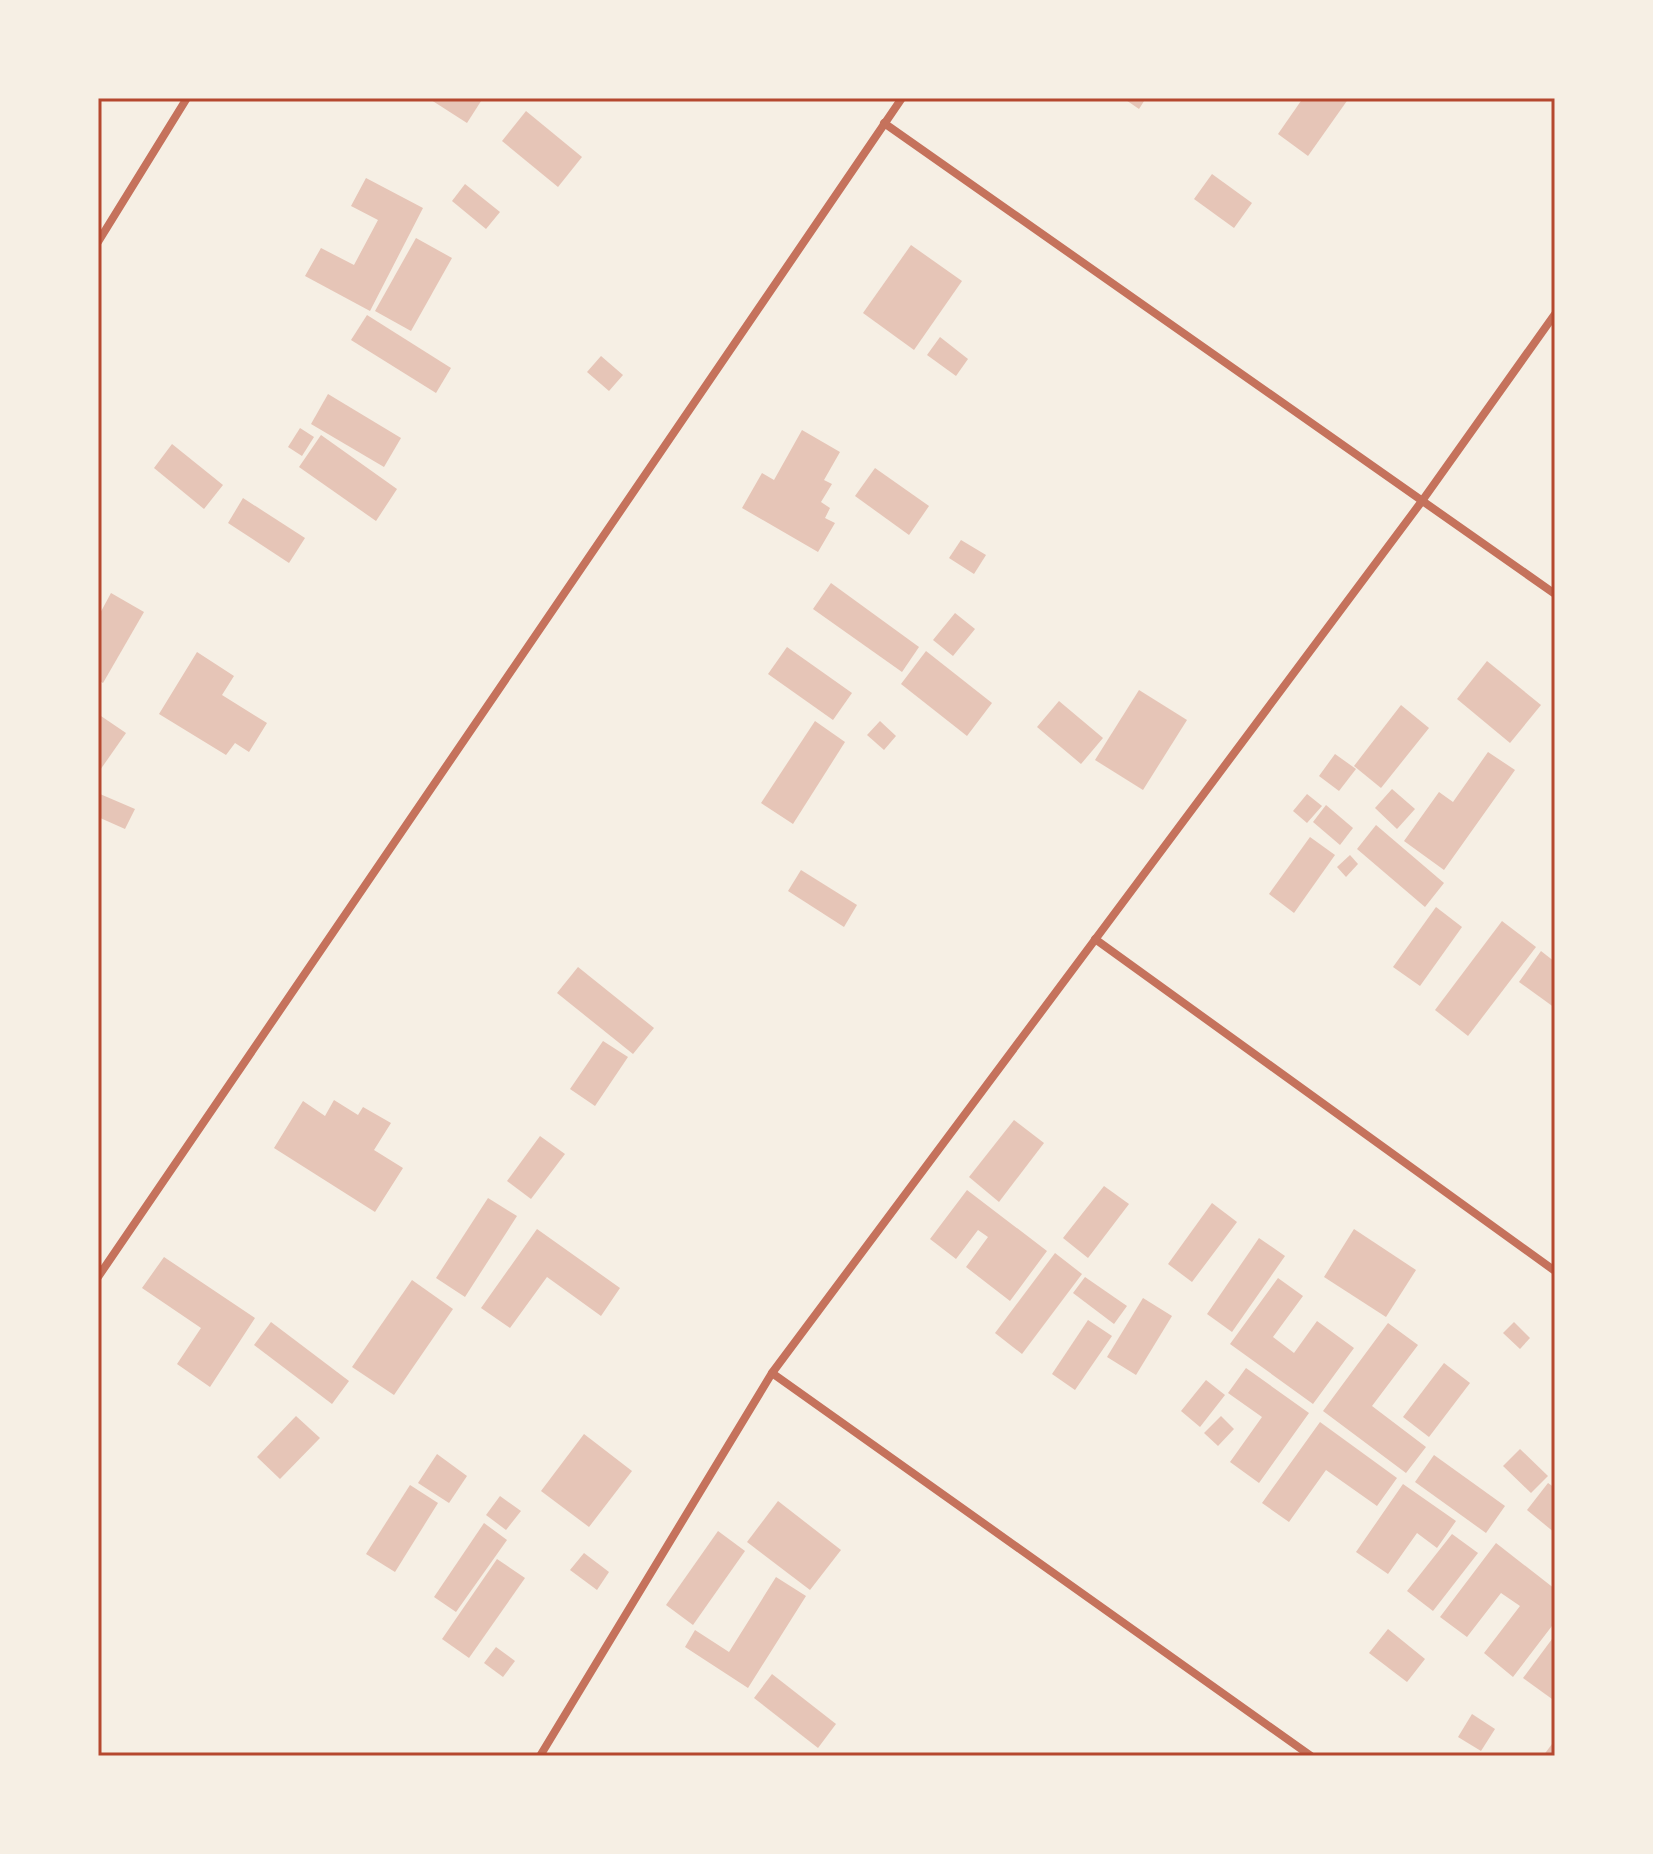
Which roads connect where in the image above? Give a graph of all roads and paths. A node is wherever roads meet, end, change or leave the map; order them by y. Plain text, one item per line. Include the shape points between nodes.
1 (187, 98) edge
2 (902, 98) edge
3 (884, 123) junction
4 (98, 242) edge
5 (1555, 314) edge
6 (1422, 501) junction
7 (1555, 594) edge
8 (1095, 939) junction
9 (1555, 1271) edge
10 (98, 1277) edge
11 (772, 1373) junction
12 (540, 1756) edge
13 (1311, 1756) edge

1 - 4 street
2 - 3 street
3 - 6 street
3 - 10 street
5 - 6 street
6 - 7 street
6 - 8 street
8 - 9 street
8 - 11 street
11 - 12 street
11 - 13 street

